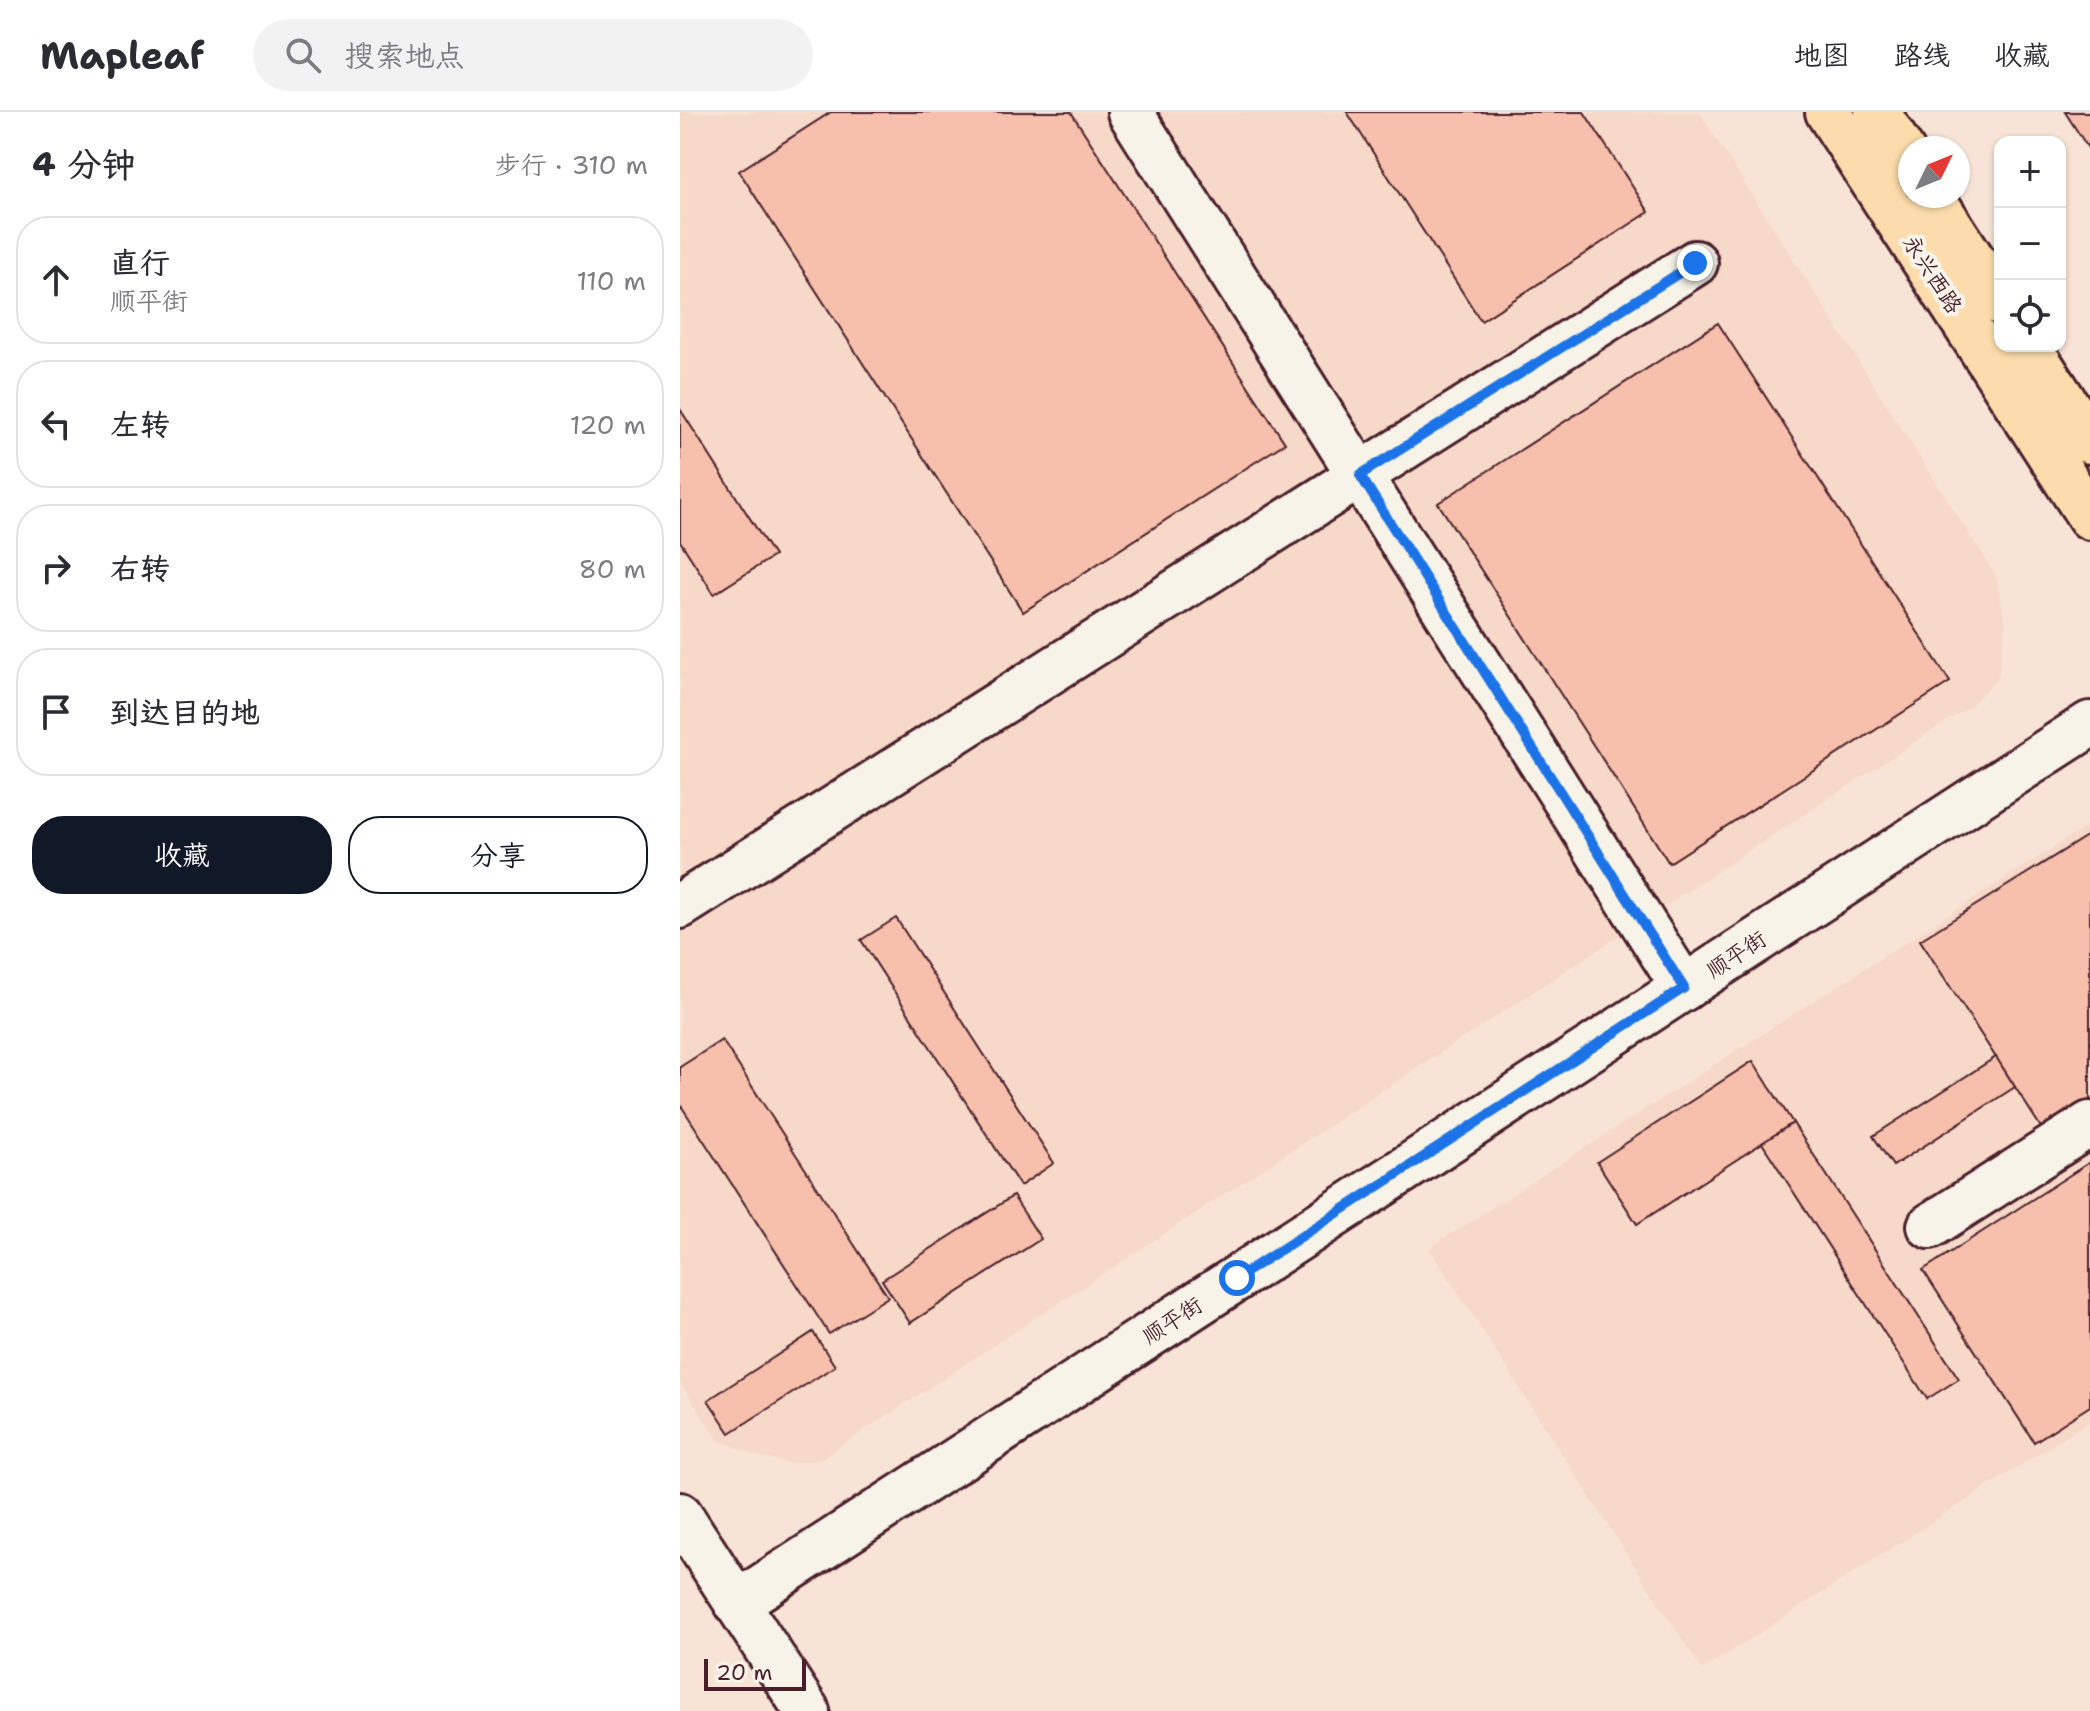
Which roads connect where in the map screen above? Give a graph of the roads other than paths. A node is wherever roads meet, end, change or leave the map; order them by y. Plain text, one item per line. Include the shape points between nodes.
1 (1130, 112) edge
2 (1828, 112) edge
3 (1877, 112) edge
4 (1898, 144) edge
5 (1939, 208) edge
6 (1695, 263) dead end
7 (1994, 293) edge
8 (2032, 352) edge
9 (2090, 441) edge
10 (1360, 475) junction
11 (2090, 517) edge
12 (2090, 724) edge
13 (680, 906) edge
14 (1684, 988) junction
15 (2090, 1124) edge
16 (1930, 1226) dead end
17 (680, 1515) edge
18 (737, 1603) junction
19 (807, 1711) edge

1 - 10 street
2 - 11 main road, 永兴西路
3 - 4 main road
5 - 7 main road, 永兴西路
6 - 10 street
8 - 9 main road
10 - 13 street
10 - 14 street
12 - 14 street, 顺平街
14 - 18 street, 顺平街
15 - 16 street
17 - 18 street
18 - 19 street

